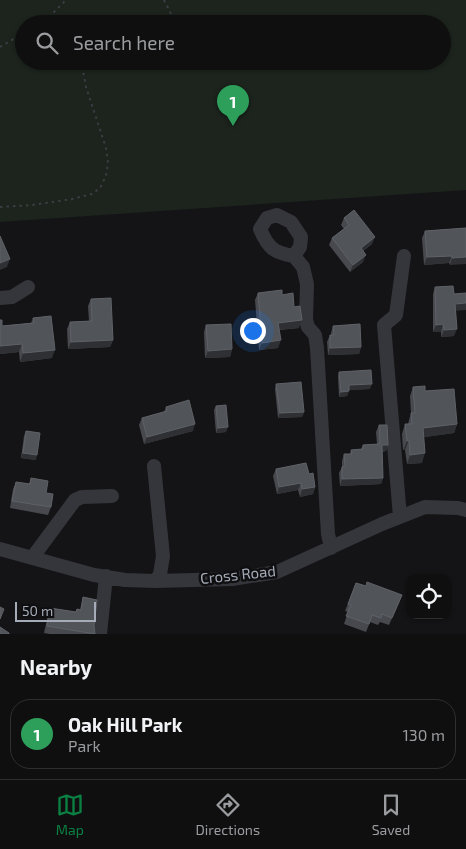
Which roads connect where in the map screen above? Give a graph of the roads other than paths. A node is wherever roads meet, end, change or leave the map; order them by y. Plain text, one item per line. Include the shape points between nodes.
1 (294, 256) dead end
2 (404, 256) dead end
3 (28, 287) dead end
4 (0, 298) edge
5 (154, 466) dead end
6 (112, 496) dead end
7 (466, 510) edge
8 (400, 517) junction
9 (332, 548) junction
10 (0, 550) edge
11 (32, 558) junction
12 (106, 576) junction
13 (156, 581) junction
14 (100, 634) edge

1 - 9 street via 303,268 307,284 306,320 315,335 317,348 328,534
2 - 8 street via 396,315 384,325
3 - 4 street via 12,297
5 - 13 street via 163,556
6 - 11 street via 75,500
7 - 8 street, Cross Road via 425,507
8 - 9 street, Cross Road
9 - 13 street, Cross Road via 277,572 232,578
10 - 11 street, Cross Road
11 - 12 street, Cross Road
12 - 13 street, Cross Road
12 - 14 street

